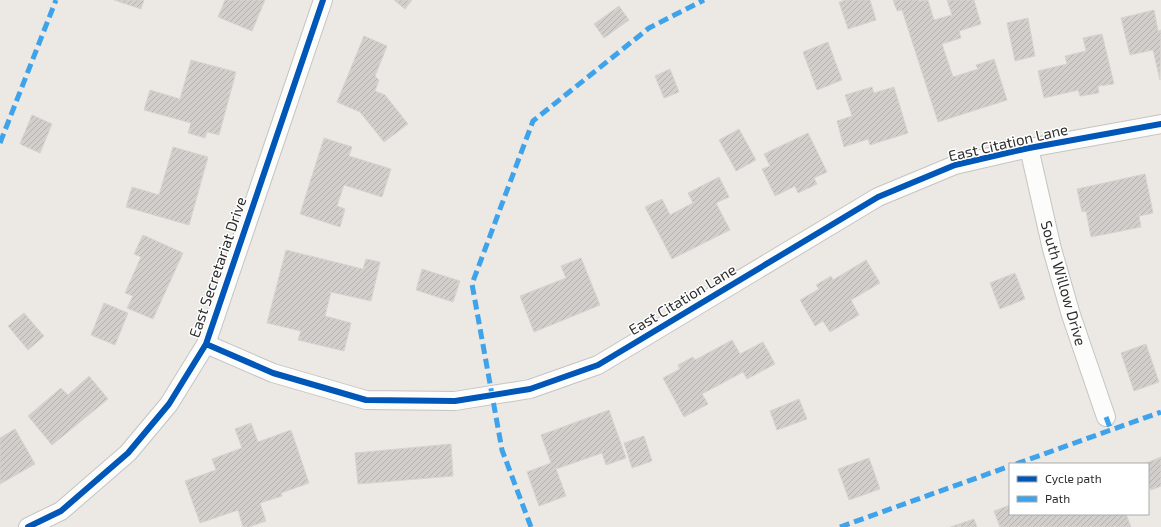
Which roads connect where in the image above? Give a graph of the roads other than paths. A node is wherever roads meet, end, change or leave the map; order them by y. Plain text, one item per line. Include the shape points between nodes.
1 (323, 0) edge
2 (1161, 124) edge
3 (1029, 148) junction
4 (206, 344) junction
5 (1106, 416) dead end
6 (28, 527) edge

1 - 4 street, East Secretariat Drive
2 - 3 street, East Citation Lane
3 - 4 street, East Citation Lane via 955,165 878,197 598,365 530,389 455,401 366,400 273,373
3 - 5 street, South Willow Drive via 1052,249
4 - 6 street, East Secretariat Drive via 169,404 128,453 61,511

